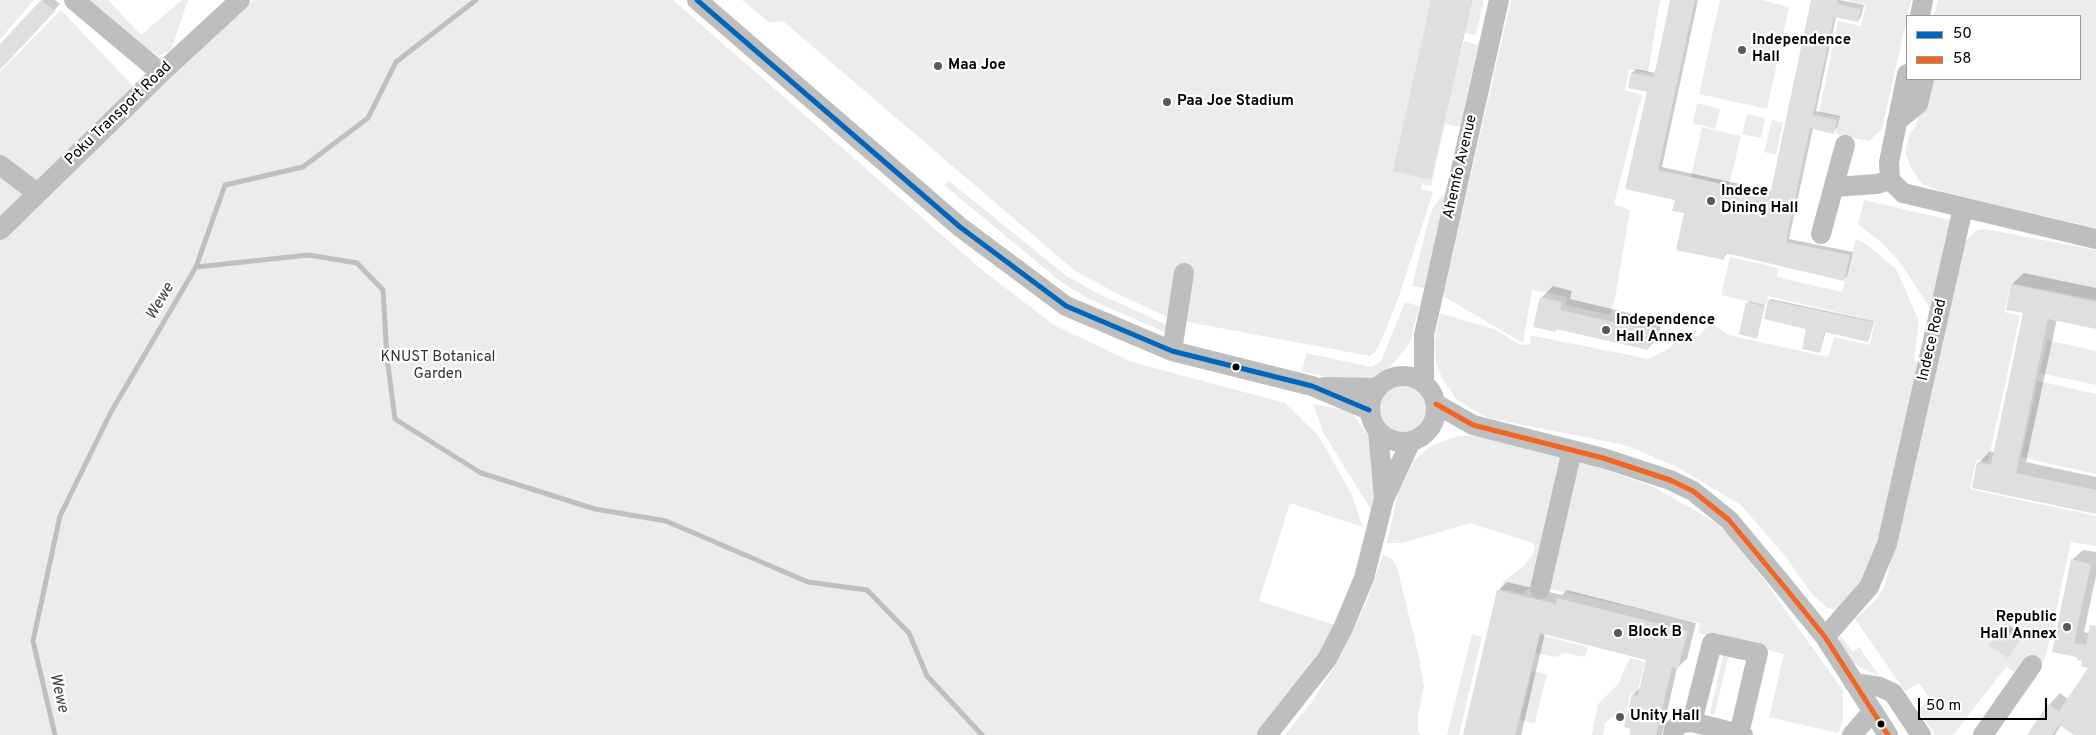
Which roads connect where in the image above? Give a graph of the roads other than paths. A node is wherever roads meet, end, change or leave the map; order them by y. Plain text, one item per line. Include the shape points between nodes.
1 (74, 0) edge
2 (240, 0) edge
3 (697, 0) edge
4 (1499, 0) edge
5 (1923, 0) edge
6 (1920, 15) edge
7 (161, 73) junction
8 (1906, 79) edge
9 (1924, 80) edge
10 (1897, 121) junction
11 (1844, 145) dead end
12 (0, 165) edge
13 (1890, 180) junction
14 (1834, 187) junction
15 (38, 194) junction
16 (1963, 208) junction
17 (0, 230) edge
18 (1821, 234) dead end
19 (2096, 239) edge
20 (1184, 273) dead end
21 (1424, 335) junction
22 (1172, 351) junction
23 (1401, 375) junction
24 (1424, 383) junction
25 (1312, 386) junction
26 (1376, 388) junction
27 (1436, 404) junction
28 (1369, 410) junction
29 (1473, 425) junction
30 (1431, 427) junction
31 (1378, 431) junction
32 (1411, 441) junction
33 (1572, 450) junction
34 (1384, 499) junction
35 (1540, 589) dead end
36 (1825, 637) junction
37 (2032, 665) dead end
38 (1854, 683) junction
39 (1872, 710) junction
40 (1692, 722) junction
41 (1741, 734) edge
42 (1268, 735) edge
43 (1673, 735) edge
44 (1852, 735) edge
45 (1888, 735) edge
46 (1921, 735) edge
47 (1983, 735) edge

1 - 7 street
2 - 7 street, Poku Transport Road
3 - 22 street via 960,227 1066,306
4 - 21 street, Ahemfo Avenue
5 - 6 street
7 - 15 street, Poku Transport Road
8 - 10 street
9 - 10 street via 1918,104
10 - 13 street
11 - 14 street
12 - 15 street
13 - 14 street
13 - 16 street via 1903,193
14 - 18 street
15 - 17 street, Poku Transport Road
16 - 19 street
16 - 36 street, Indece Road via 1887,544 1869,587
20 - 22 street
21 - 23 street, Ahemfo Avenue
21 - 24 street, Ahemfo Avenue
22 - 25 street
23 - 24 street
23 - 26 street
24 - 27 street
25 - 26 street
25 - 28 street
26 - 28 street
27 - 29 street
27 - 30 street via 1436,416
28 - 31 street
29 - 30 street
29 - 33 street
30 - 32 street
31 - 32 street via 1398,442
31 - 34 street
32 - 34 street
33 - 35 street
33 - 36 street via 1670,480 1693,491 1729,520
34 - 42 street via 1364,578 1343,628 1327,659
36 - 38 street
37 - 47 street
38 - 39 street
38 - 46 street via 1880,687 1893,693
39 - 44 street
39 - 45 street
40 - 41 street
40 - 41 street via 1712,642 1758,653
40 - 43 street via 1682,723 1674,729

